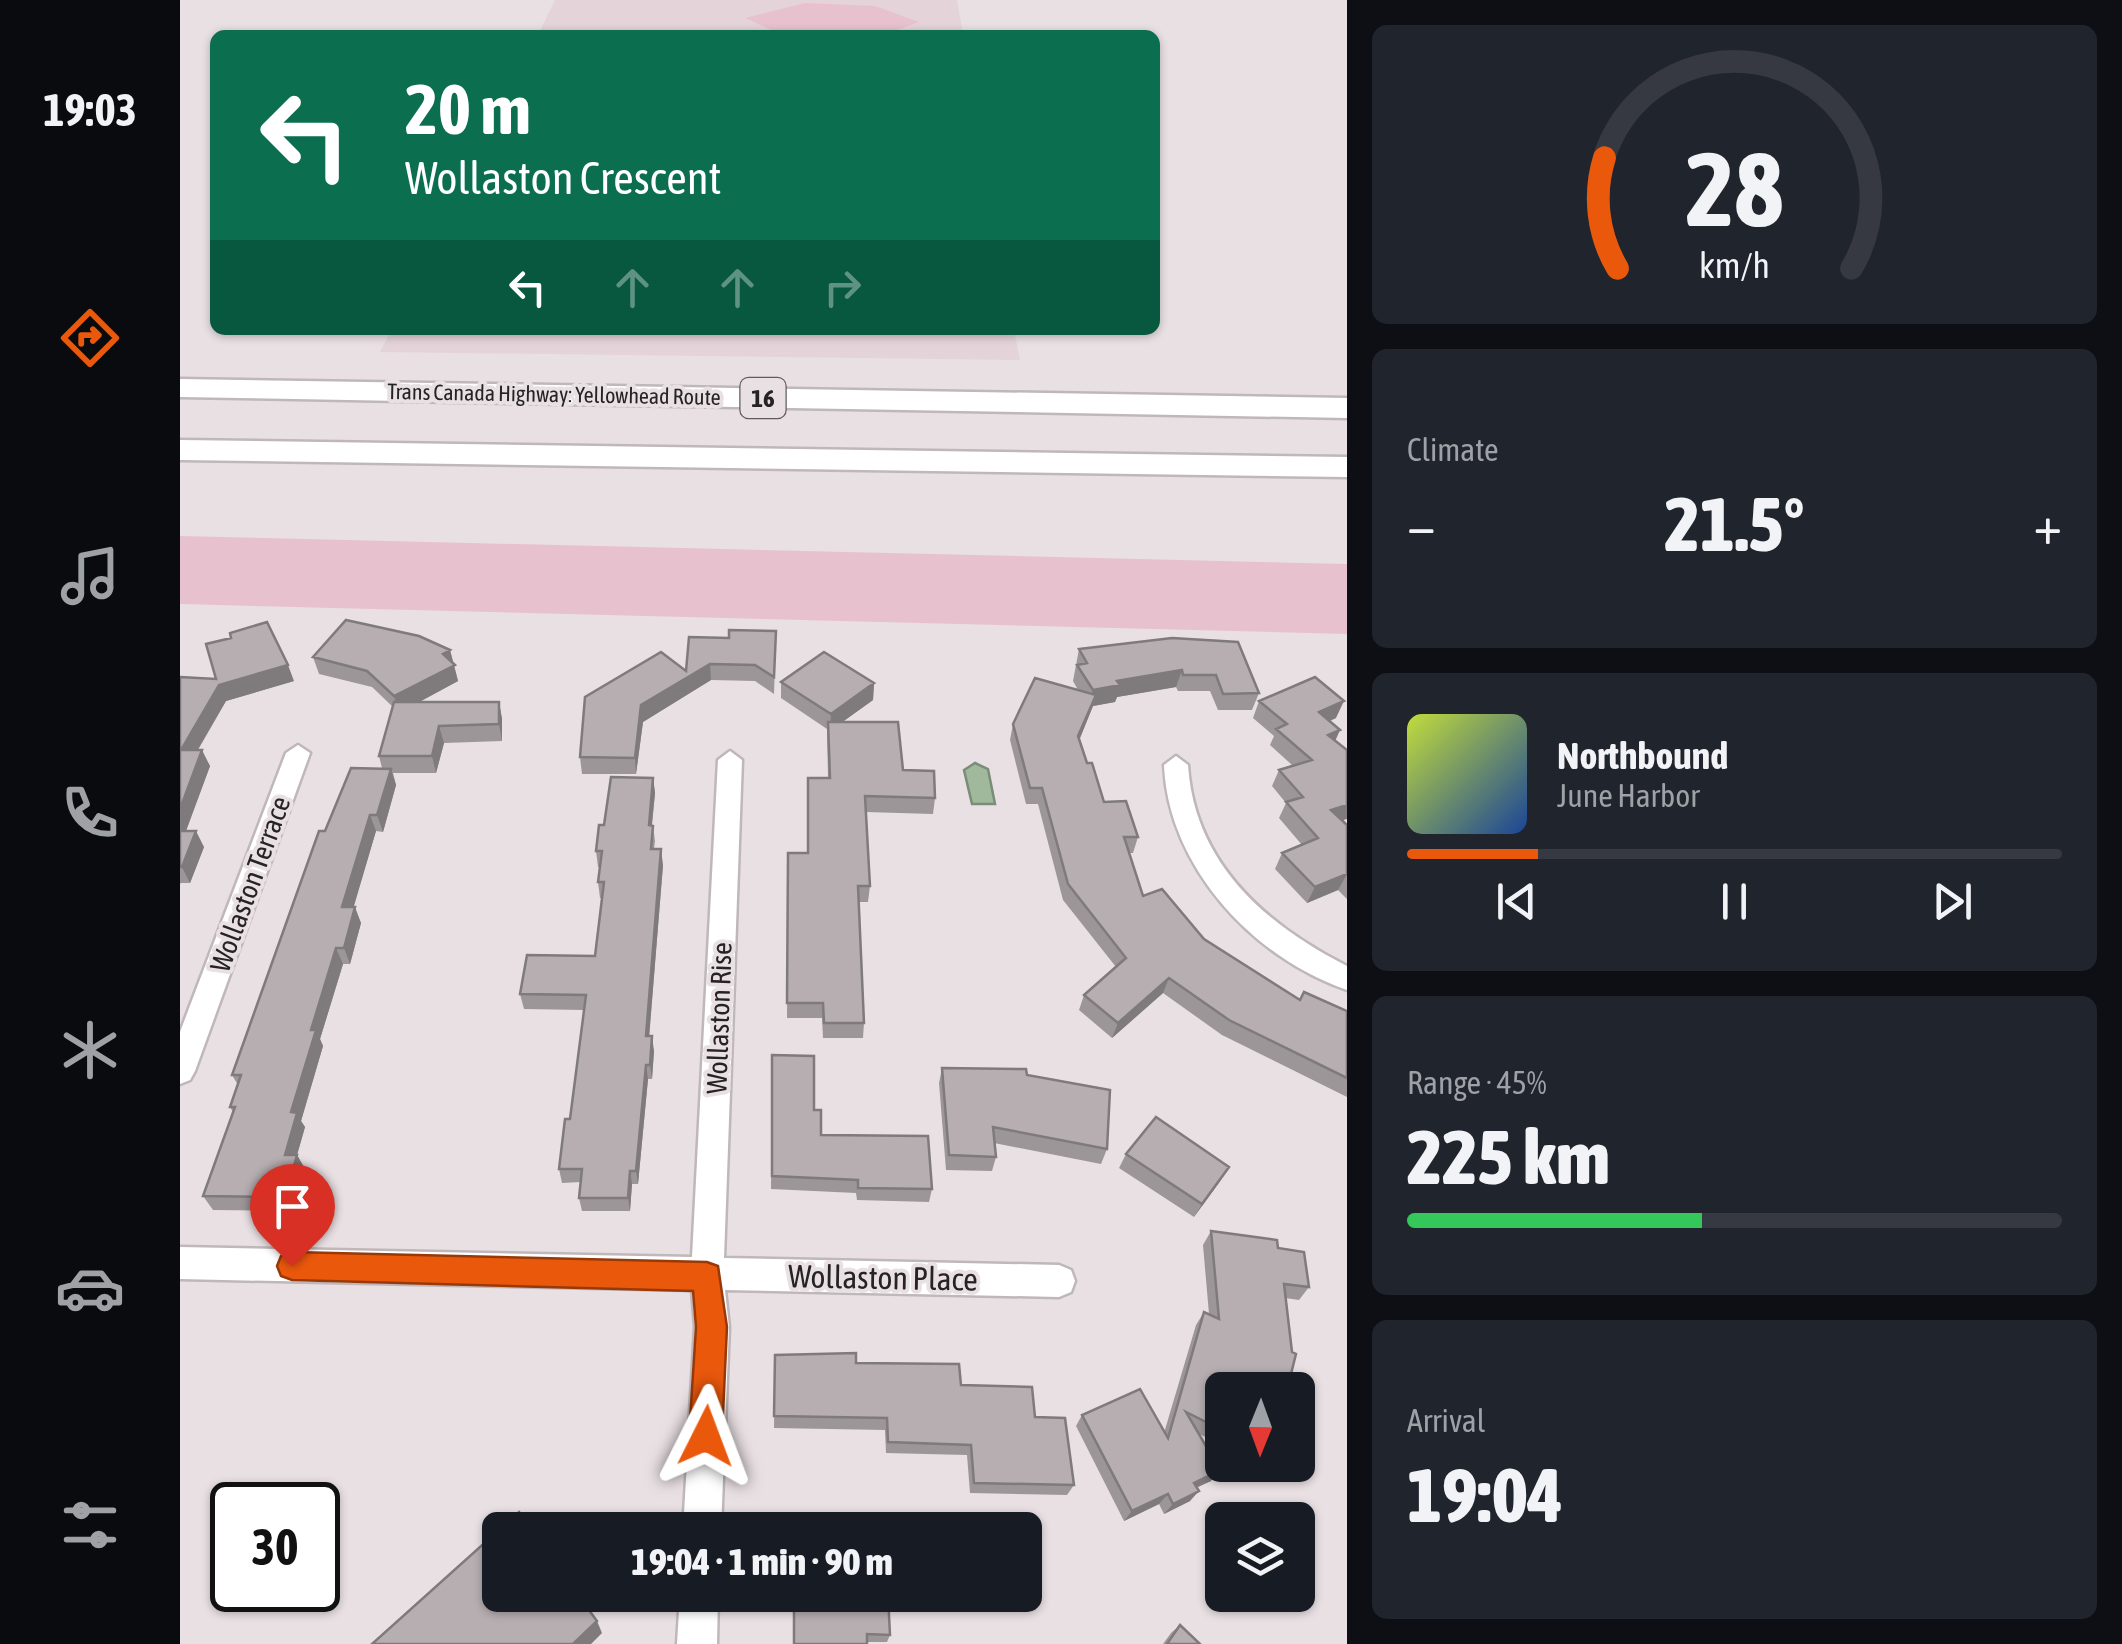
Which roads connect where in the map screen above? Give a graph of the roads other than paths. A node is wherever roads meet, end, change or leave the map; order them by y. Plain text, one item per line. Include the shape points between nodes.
1 (180, 388) edge
2 (1347, 408) edge
3 (180, 450) edge
4 (1347, 467) edge
5 (298, 753) dead end
6 (730, 760) dead end
7 (1176, 765) dead end
8 (1347, 979) edge
9 (180, 1071) edge
10 (180, 1263) edge
11 (707, 1276) junction
12 (1059, 1281) dead end
13 (703, 1512) edge
14 (698, 1612) edge
15 (697, 1644) edge

1 - 2 highway, Trans Canada Highway: Yellowhead Route / 16
3 - 4 highway, 16
5 - 9 street, Wollaston Terrace
6 - 11 street, Wollaston Rise
7 - 8 street via 1180,804 1201,852 1227,888 1258,925 1306,960
10 - 11 street, Wollaston Place
11 - 12 street, Wollaston Place
11 - 13 street, Wollaston Rise via 712,1327
14 - 15 street

